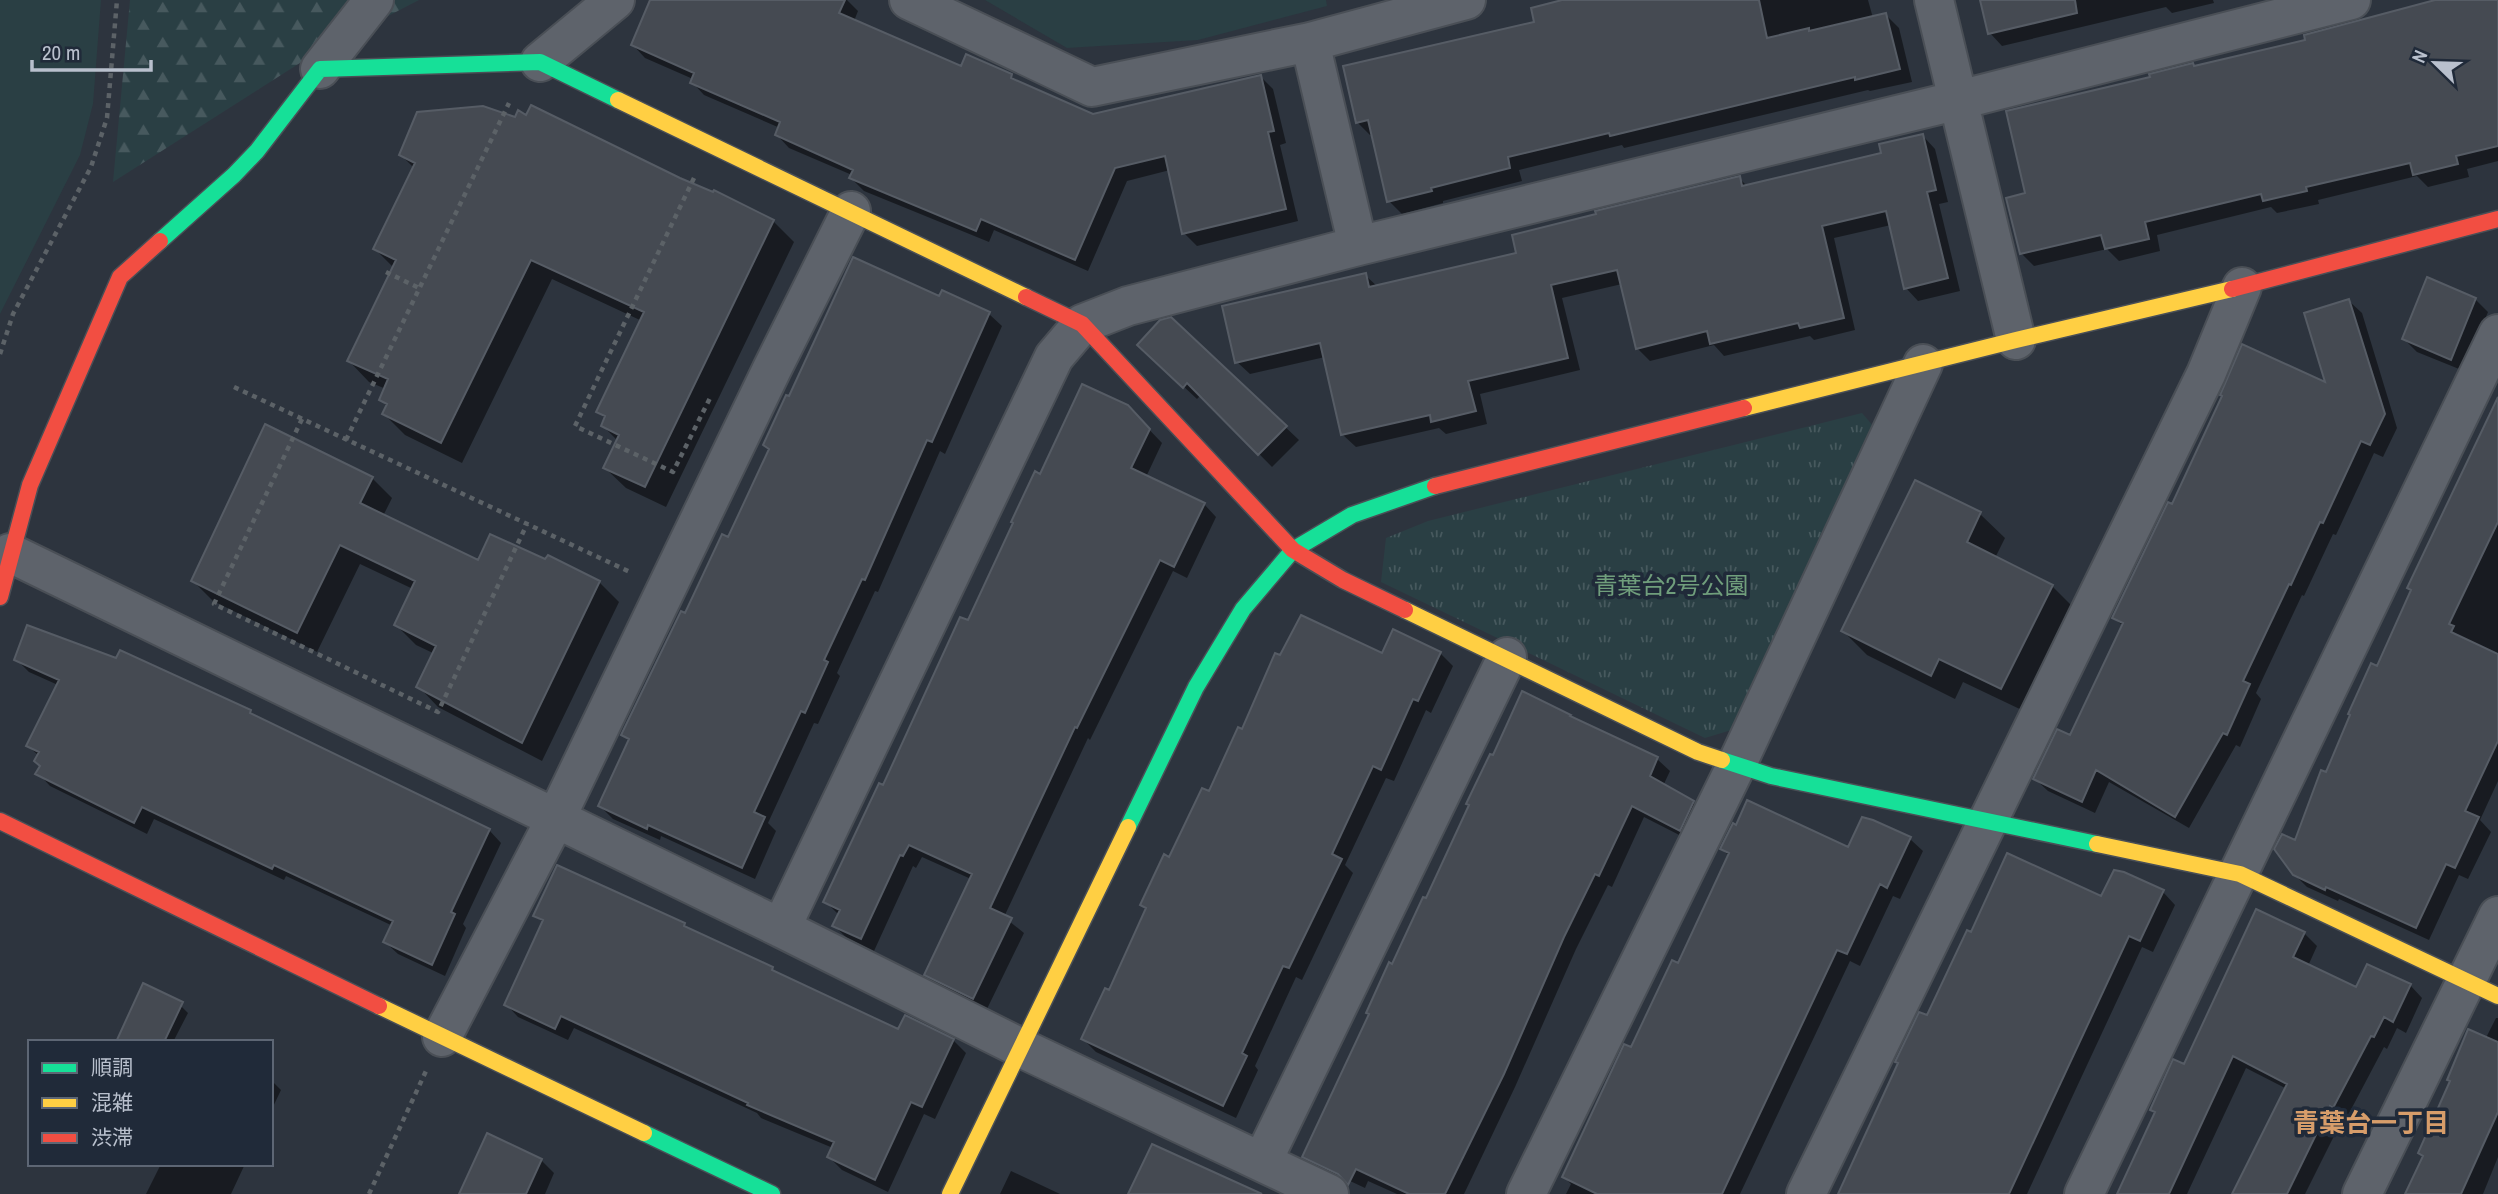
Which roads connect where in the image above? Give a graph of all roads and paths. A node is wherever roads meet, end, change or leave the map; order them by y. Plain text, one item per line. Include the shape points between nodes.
1 (117, 0) edge
2 (374, 0) edge
3 (615, 0) edge
4 (909, 0) edge
5 (1466, 0) edge
6 (1934, 0) edge
7 (2351, 0) edge
8 (1310, 42) junction
9 (540, 61) junction
10 (320, 69) junction
11 (1959, 100) junction
12 (510, 101) dead end
13 (684, 170) dead end
14 (851, 211) junction
15 (2498, 219) edge
16 (1358, 246) junction
17 (386, 272) dead end
18 (2242, 287) junction
19 (419, 288) junction
20 (1083, 324) junction
21 (2498, 334) edge
22 (2016, 340) junction
23 (0, 354) edge
24 (1923, 364) junction
25 (234, 387) dead end
26 (716, 387) dead end
27 (302, 419) junction
28 (346, 440) junction
29 (527, 524) junction
30 (1293, 550) junction
31 (10, 553) junction
32 (666, 589) junction
33 (0, 597) edge
34 (1507, 657) junction
35 (1736, 766) junction
36 (555, 820) junction
37 (0, 821) edge
38 (1987, 821) junction
39 (2239, 874) junction
40 (2498, 915) edge
41 (781, 928) junction
42 (2482, 988) edge
43 (442, 1037) junction
44 (1021, 1048) junction
45 (1262, 1162) junction
46 (369, 1194) edge
47 (772, 1194) edge
48 (950, 1194) edge
49 (1329, 1194) edge
50 (1526, 1194) edge
51 (1806, 1194) edge
52 (2084, 1194) edge
53 (2362, 1194) edge

1 - 23 path via 107,118 91,167 13,314
2 - 10 street
3 - 9 street
4 - 8 street via 1092,87
5 - 8 street
6 - 11 street
7 - 11 street
8 - 16 street
9 - 10 street
9 - 14 street
10 - 31 street via 234,175 120,277 30,485
11 - 16 street
11 - 22 street
12 - 19 path
13 - 26 path via 696,176 575,426 673,472
14 - 20 street
14 - 32 street
15 - 18 street
16 - 20 street via 1128,306
17 - 19 path
18 - 22 street
18 - 38 street via 2206,374
19 - 28 path
20 - 30 street
20 - 41 street via 1054,357
21 - 39 street
22 - 24 street
24 - 30 street via 1423,489 1352,515
24 - 35 street
25 - 27 path
27 - 28 path
27 - 29 path via 214,604 438,712
28 - 29 path
29 - 32 path
30 - 34 street via 1343,580
30 - 44 street via 1243,609 1196,687
31 - 33 street
31 - 36 street
32 - 36 street
34 - 35 street via 1698,752
34 - 45 street
35 - 38 street
35 - 50 street
36 - 41 street
36 - 43 street
37 - 43 street
38 - 39 street
38 - 51 street
39 - 42 street
39 - 52 street
40 - 42 street
41 - 44 street
42 - 53 street
43 - 46 path
43 - 47 street
44 - 45 street
44 - 48 street
45 - 49 street

